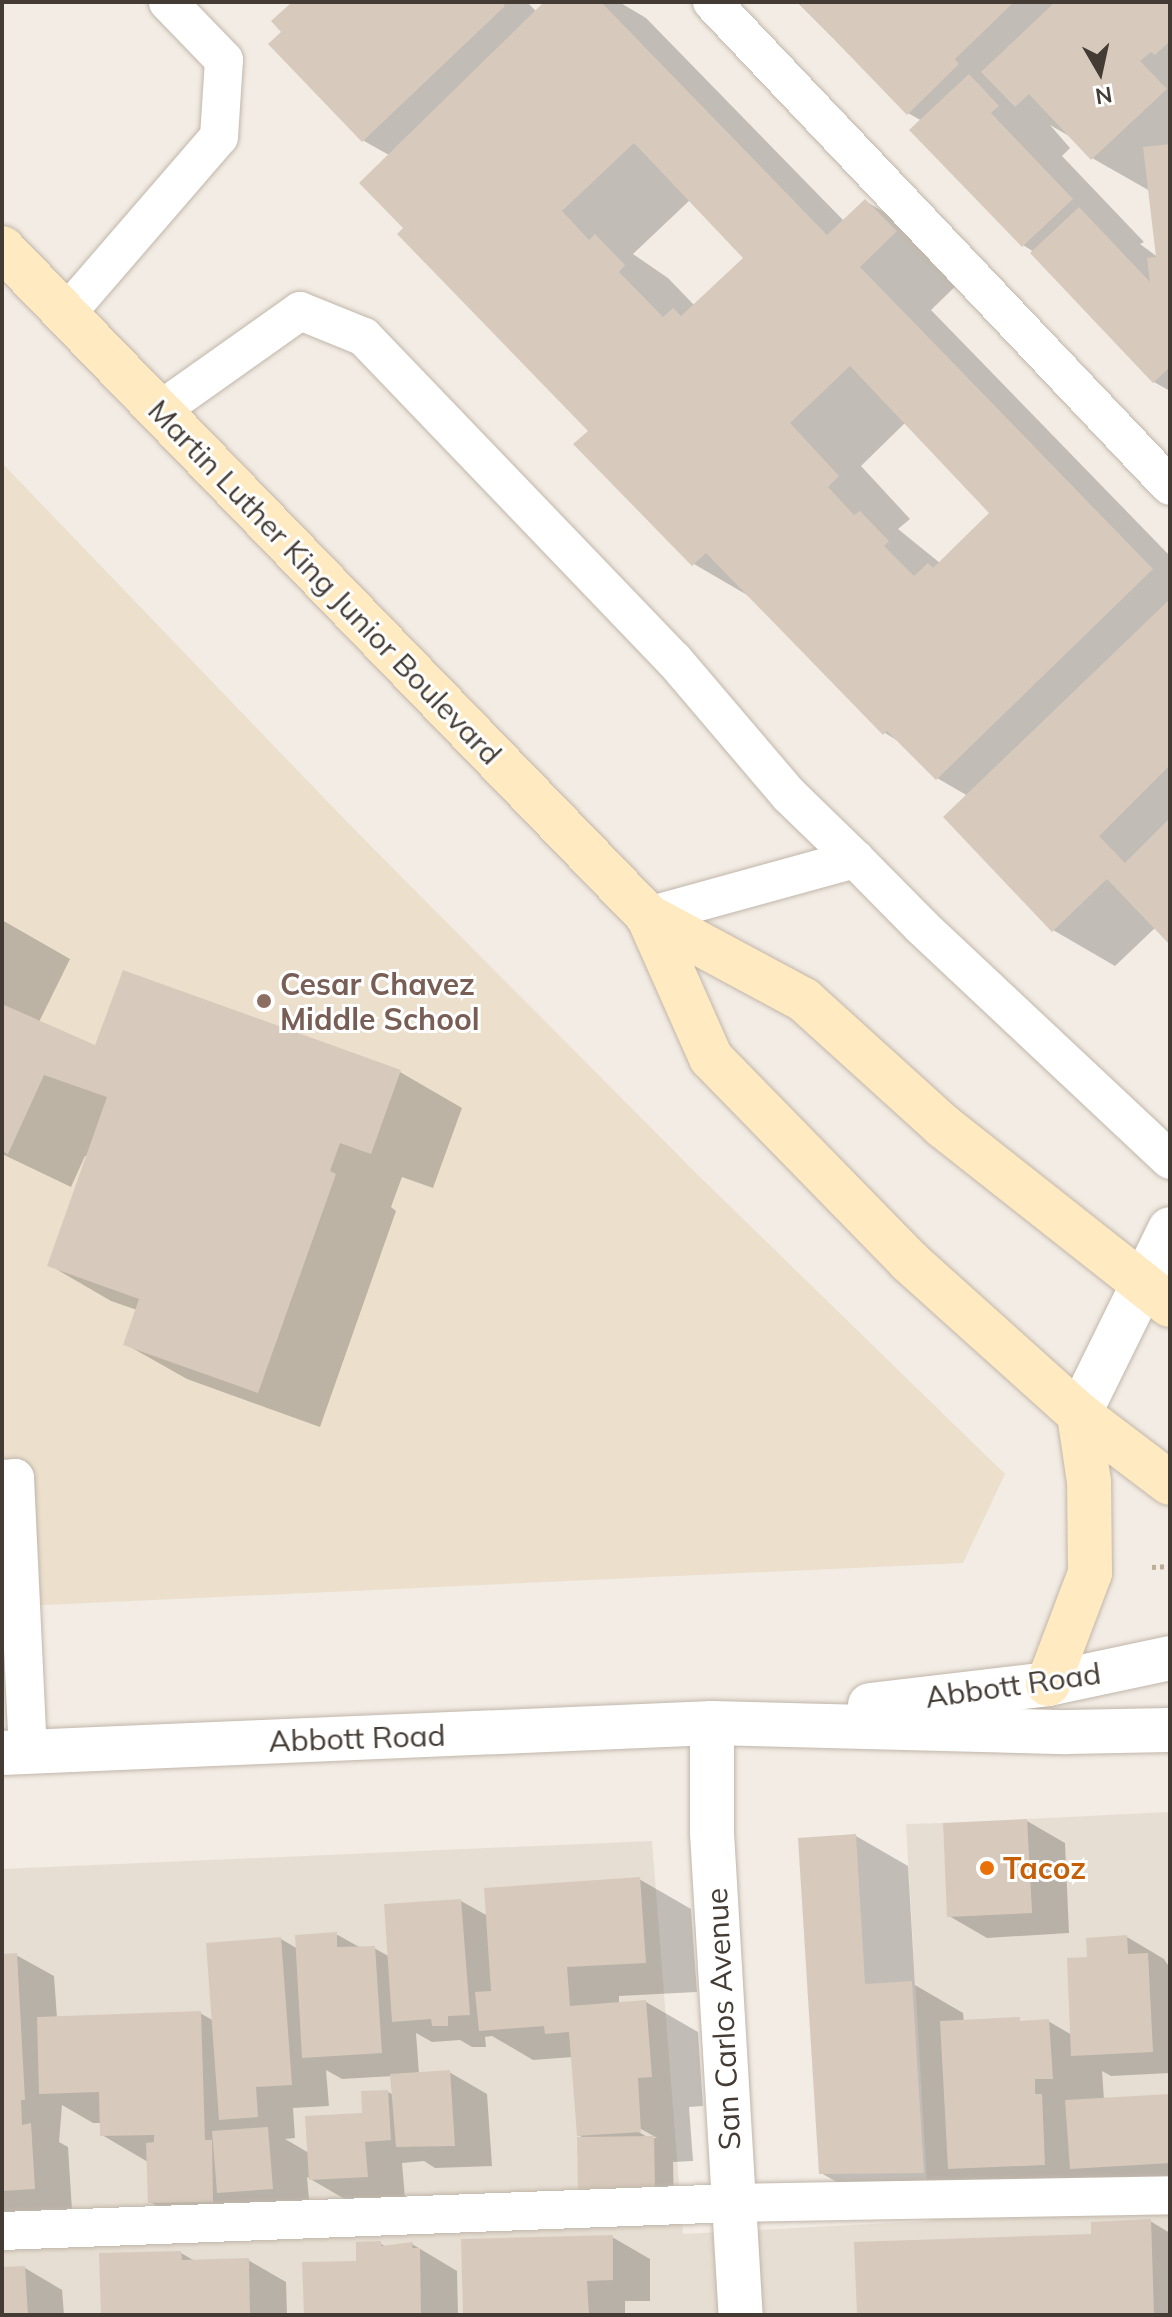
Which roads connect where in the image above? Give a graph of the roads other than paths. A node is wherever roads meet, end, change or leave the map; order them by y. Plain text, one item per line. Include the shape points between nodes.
1 (168, 2) edge
2 (712, 2) edge
3 (2, 248) edge
4 (66, 314) junction
5 (159, 411) junction
6 (1170, 486) edge
7 (855, 859) junction
8 (648, 916) junction
9 (1170, 1160) edge
10 (1170, 1229) edge
11 (1155, 1294) edge
12 (1079, 1414) junction
13 (2, 1479) edge
14 (1170, 1483) edge
15 (1170, 1658) edge
16 (1048, 1684) junction
17 (712, 1723) junction
18 (1170, 1730) edge
19 (15, 1752) edge
20 (1170, 2195) edge
21 (733, 2203) junction
22 (2, 2231) edge
23 (741, 2315) edge

1 - 4 lane via 224,60 219,137
2 - 6 lane
3 - 4 main road, Martin Luther King Junior Boulevard
4 - 5 main road, Martin Luther King Junior Boulevard
5 - 7 lane via 300,311 364,337 674,660 789,795
5 - 8 main road, Martin Luther King Junior Boulevard
7 - 8 lane
7 - 9 lane
8 - 11 main road, Martin Luther King Junior Boulevard via 804,1000 943,1126
8 - 12 main road, Martin Luther King Junior Boulevard via 711,1058 909,1261
10 - 11 street
11 - 12 street
12 - 14 main road, Martin Luther King Junior Boulevard
12 - 16 main road via 1089,1482 1090,1573
13 - 19 lane via 15,1478
15 - 16 street, Abbott Road
16 - 17 street, Abbott Road
17 - 18 street, Abbott Road
17 - 19 street, Abbott Road
17 - 21 street, San Carlos Avenue via 712,1833
20 - 21 lane
21 - 22 lane
21 - 23 street, San Carlos Avenue

